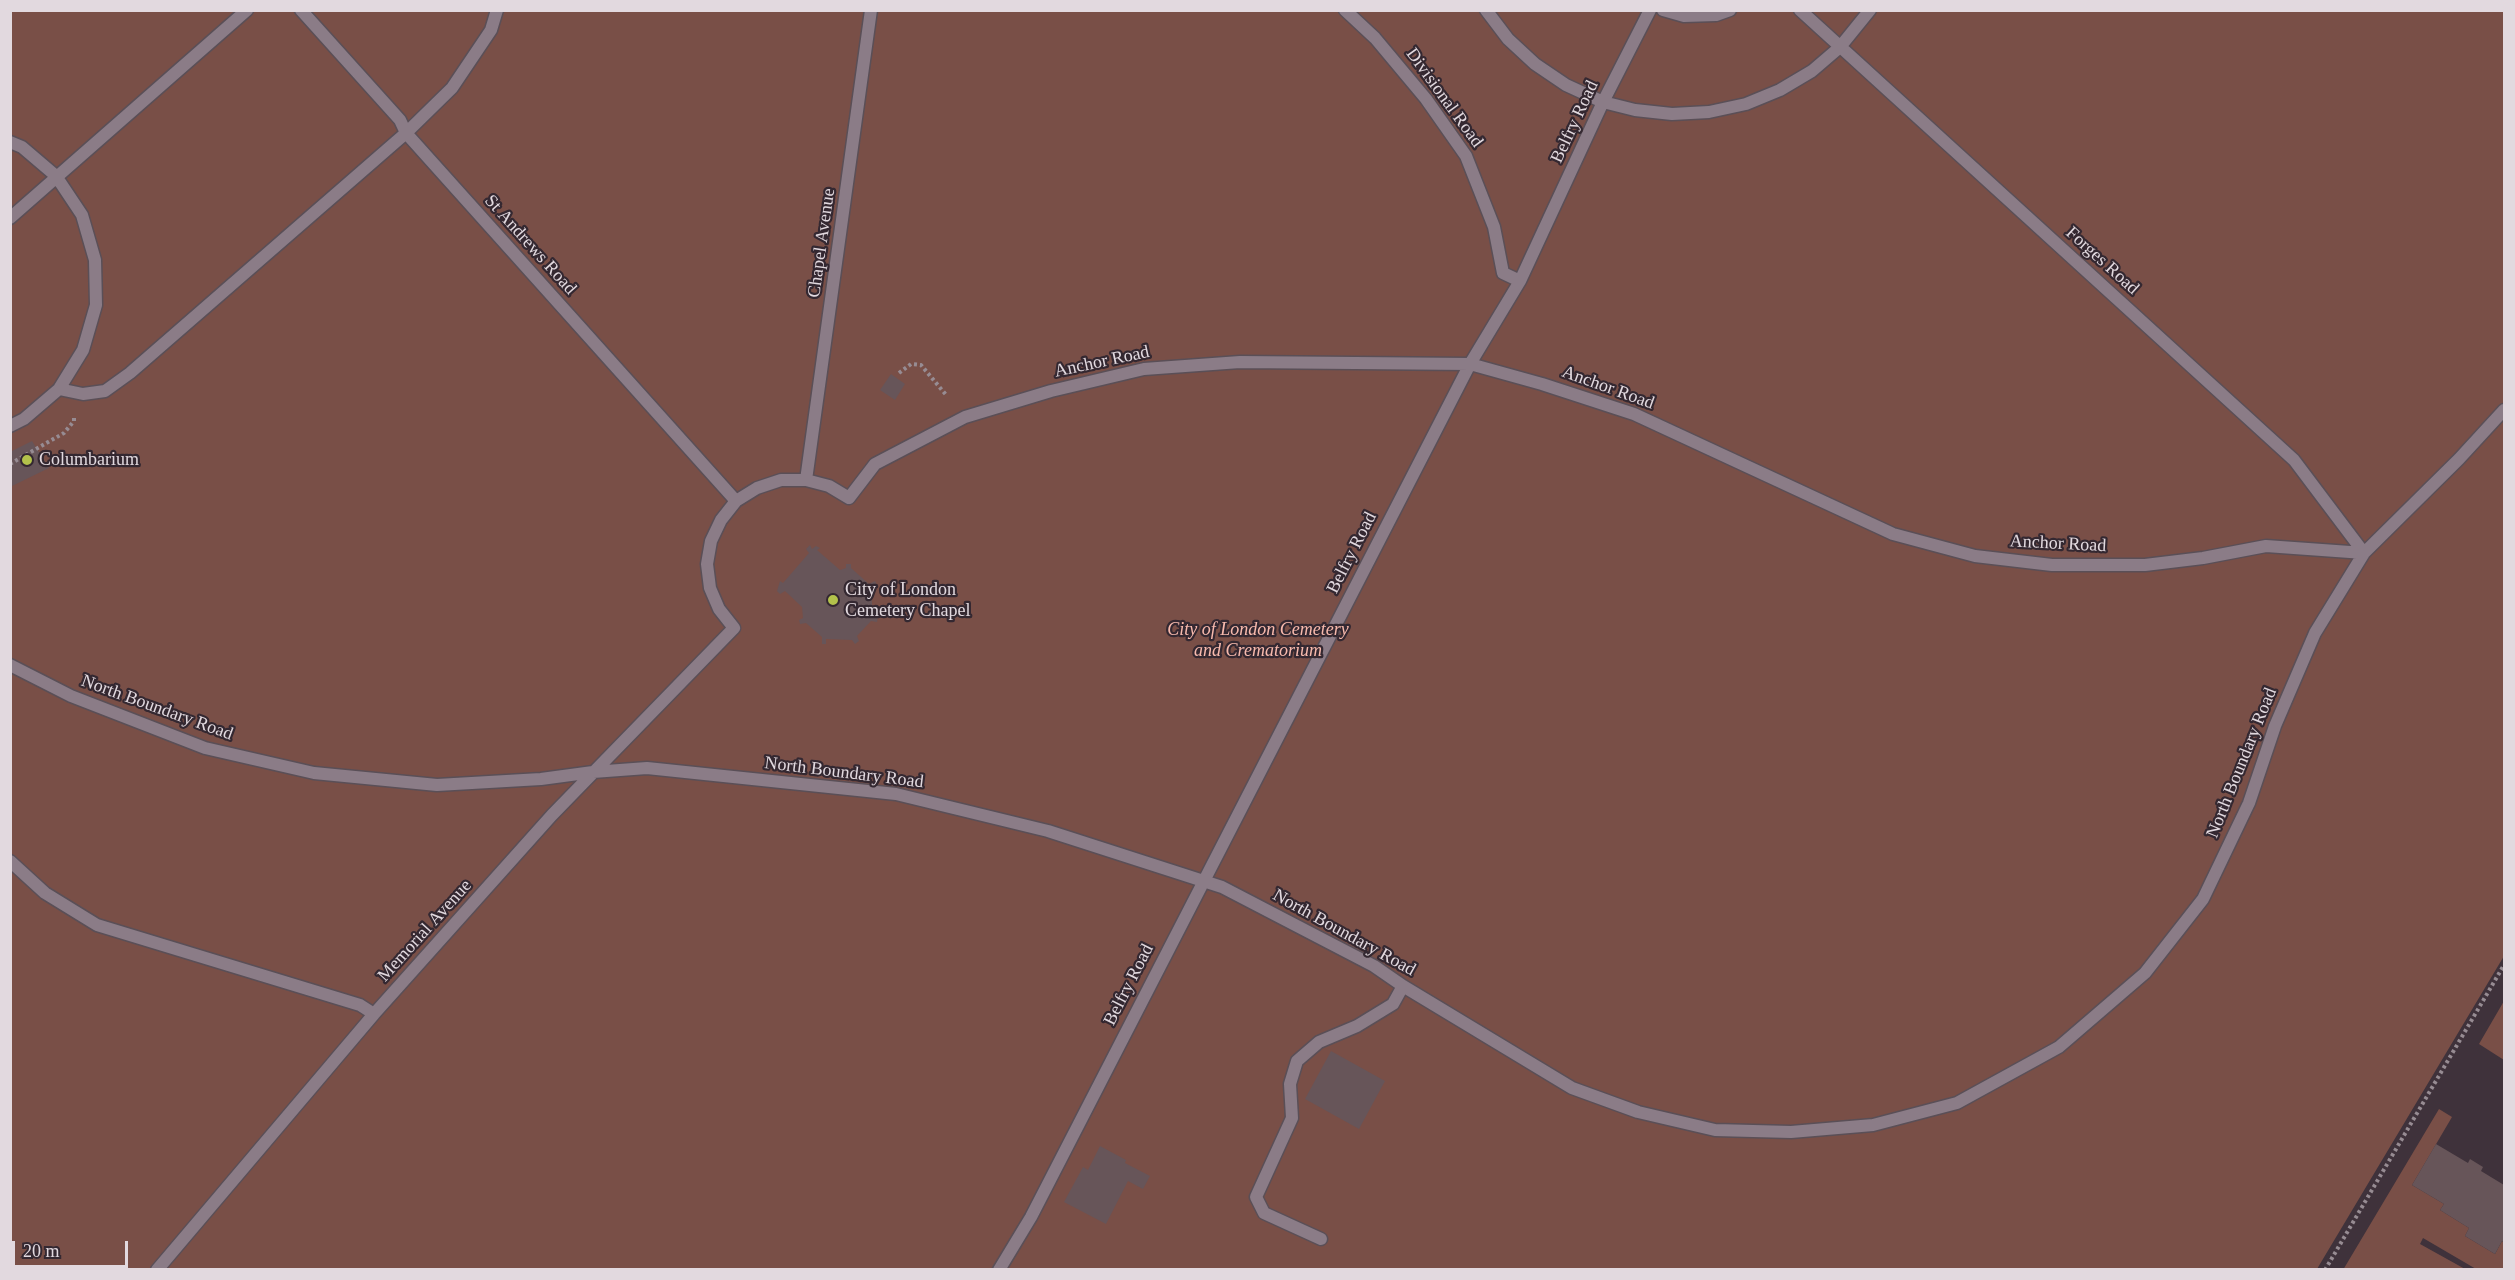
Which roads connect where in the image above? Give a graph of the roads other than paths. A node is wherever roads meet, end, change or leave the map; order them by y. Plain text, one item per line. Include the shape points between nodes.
1 (247, 10) edge
2 (301, 10) edge
3 (497, 10) edge
4 (871, 10) edge
5 (1345, 10) edge
6 (1486, 10) edge
7 (1650, 10) edge
8 (1663, 10) edge
9 (1730, 10) edge
10 (1800, 10) edge
11 (1870, 10) edge
12 (1840, 47) junction
13 (1604, 102) junction
14 (406, 133) junction
15 (10, 142) edge
16 (56, 177) junction
17 (10, 218) edge
18 (1520, 281) junction
19 (1470, 364) junction
20 (58, 389) junction
21 (2505, 410) edge
22 (10, 426) edge
23 (806, 480) junction
24 (736, 501) junction
25 (2364, 552) junction
26 (10, 665) edge
27 (594, 772) junction
28 (10, 861) edge
29 (1203, 881) junction
30 (1403, 986) junction
31 (374, 1014) junction
32 (1321, 1239) dead end
33 (157, 1269) edge
34 (999, 1269) edge

1 - 16 lane
2 - 14 lane, St Andrews Road via 400,120
3 - 14 lane via 490,30 452,88
4 - 23 lane, Chapel Avenue
5 - 18 lane, Divisional Road via 1376,38 1466,156 1494,227 1503,273
6 - 13 lane via 1508,39 1535,64 1566,85
7 - 13 lane, Belfry Road
8 - 9 lane via 1684,16 1716,15
10 - 12 lane, Forges Road
11 - 12 lane
12 - 13 lane via 1812,71 1746,104 1672,114
12 - 25 lane, Forges Road via 2294,460
13 - 18 lane, Belfry Road
14 - 20 lane via 130,373 105,391 83,394
14 - 24 lane, St Andrews Road
15 - 16 lane via 22,147
16 - 17 lane
16 - 20 lane via 82,215 96,260 96,305 83,350
18 - 19 lane, Belfry Road
19 - 23 lane, Anchor Road via 1240,362 1144,369 965,417 875,464 849,498 829,486
19 - 25 lane, Anchor Road via 1634,414 1893,534 1975,556 2052,565 2145,565 2266,546
19 - 29 lane, Belfry Road
20 - 22 lane via 24,419
21 - 25 lane, North Boundary Road
23 - 24 lane via 781,480
24 - 27 lane, Memorial Avenue via 716,530 707,564 710,588 719,609 734,628
25 - 30 lane, North Boundary Road via 2315,633 2275,726 2249,803 2203,899 2145,973 2059,1047 1957,1103 1873,1125 1791,1132 1715,1130 1638,1112 1572,1088
26 - 27 lane, North Boundary Road via 71,696 205,748 314,773 437,785
27 - 29 lane, North Boundary Road via 647,768 896,794 1048,831
27 - 31 lane, Memorial Avenue
28 - 31 lane via 45,893 97,925 360,1005
29 - 30 lane, North Boundary Road via 1222,887 1374,966
29 - 34 lane, Belfry Road via 1031,1216
30 - 32 lane via 1394,1004 1319,1042 1297,1061 1290,1084 1293,1118 1256,1197 1264,1213
31 - 33 lane, Memorial Avenue

